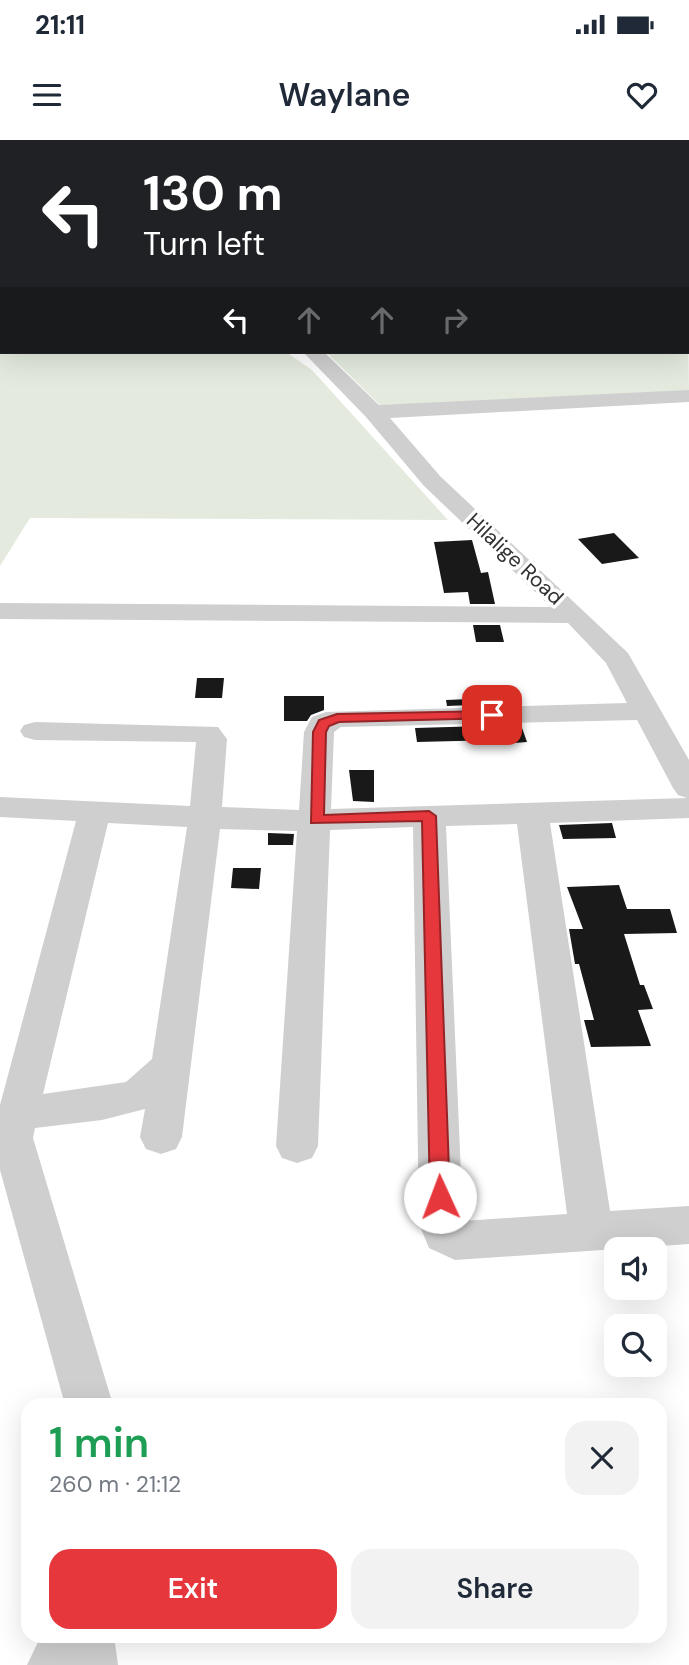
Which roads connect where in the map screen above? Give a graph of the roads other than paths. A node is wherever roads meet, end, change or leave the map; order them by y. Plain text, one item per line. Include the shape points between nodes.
1 (315, 354) edge
2 (689, 396) edge
3 (374, 412) junction
4 (0, 611) edge
5 (575, 615) junction
6 (647, 711) junction
7 (35, 731) dead end
8 (689, 788) edge
9 (0, 807) edge
10 (689, 808) edge
11 (95, 810) junction
12 (532, 812) junction
13 (429, 816) junction
14 (205, 817) junction
15 (316, 820) junction
16 (171, 1066) junction
17 (18, 1113) junction
18 (161, 1138) dead end
19 (297, 1146) dead end
20 (689, 1225) edge
21 (591, 1232) junction
22 (87, 1398) edge
23 (69, 1643) edge
24 (87, 1643) edge
25 (55, 1665) edge
26 (90, 1665) edge

1 - 3 street, Hilalige Road
2 - 3 street
3 - 5 street, Hilalige Road via 432,481
4 - 5 street
5 - 6 street, Hilalige Road via 618,659
6 - 8 street, Hilalige Road
6 - 15 street via 337,718 323,723 320,732
7 - 14 street via 207,733 212,739
9 - 11 street
10 - 12 street
11 - 14 street
11 - 17 street
12 - 13 street
12 - 21 street
13 - 15 street
13 - 21 street via 440,1211 445,1234 455,1241
14 - 15 street
14 - 16 street
15 - 19 street
16 - 17 street via 138,1095 102,1104
16 - 18 street
17 - 22 street via 12,1138
20 - 21 street
23 - 25 street
24 - 26 street

